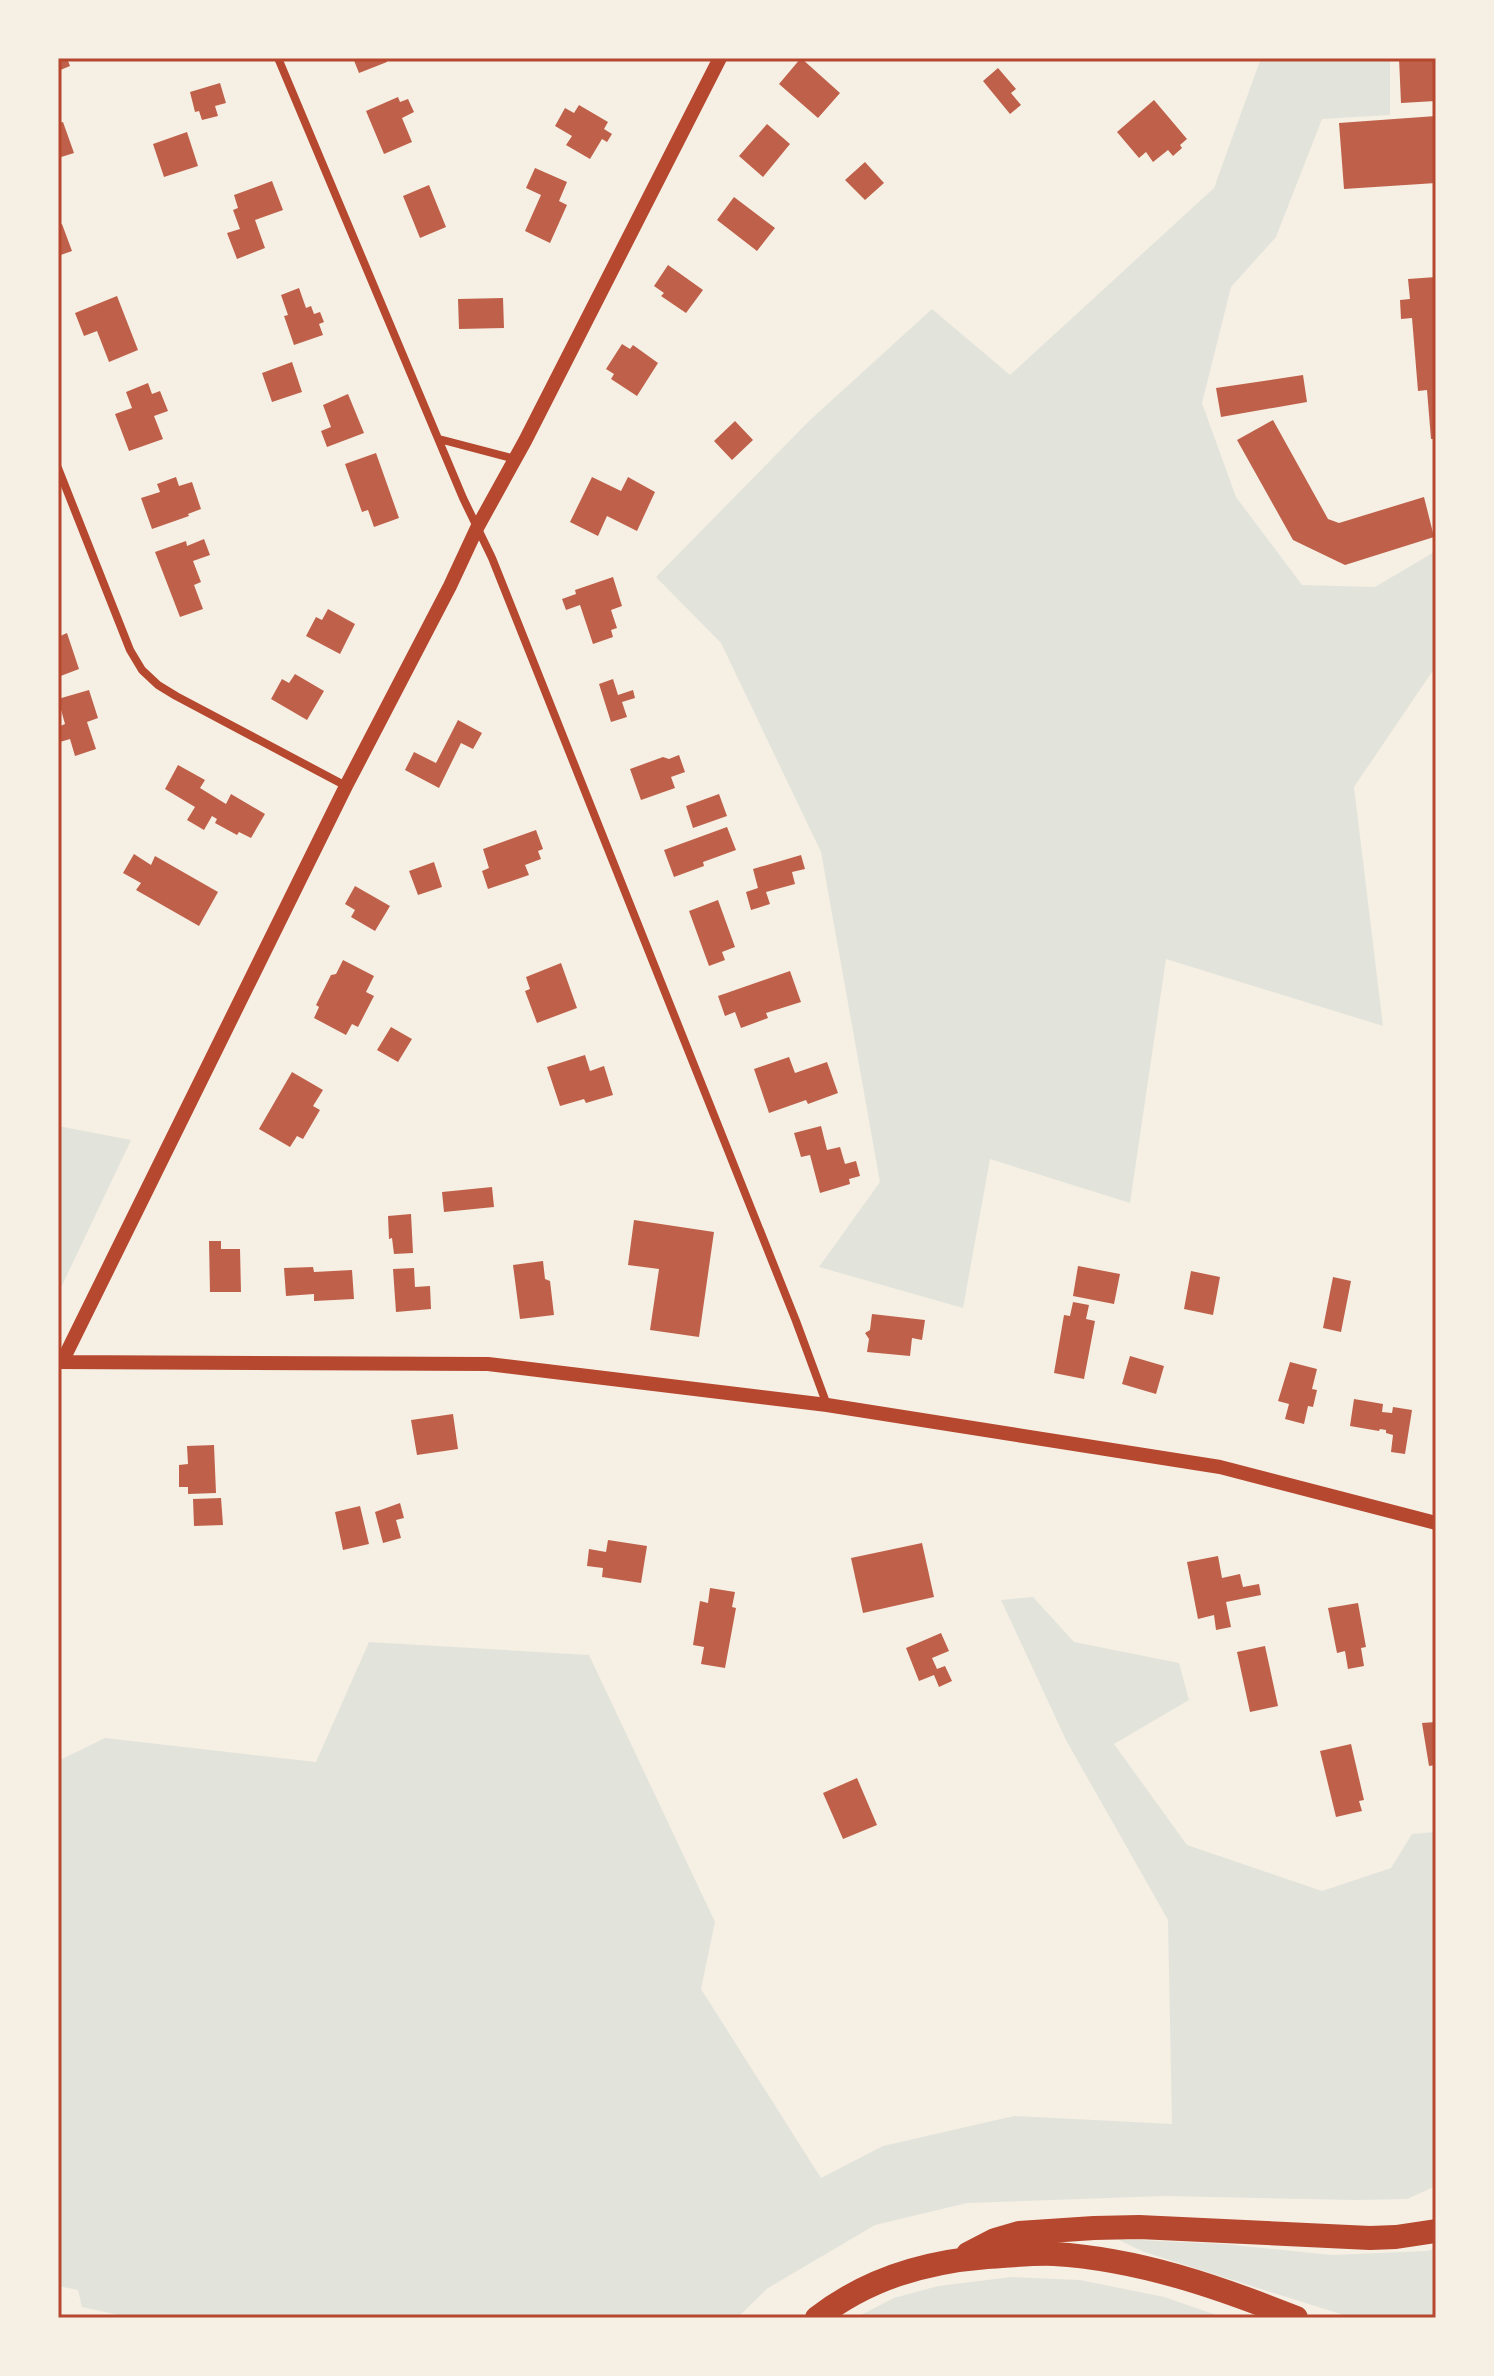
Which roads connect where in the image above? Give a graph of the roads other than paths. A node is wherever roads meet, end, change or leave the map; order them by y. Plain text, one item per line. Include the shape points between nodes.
1 (278, 58) edge
2 (720, 58) edge
3 (439, 439) junction
4 (515, 459) junction
5 (58, 468) edge
6 (477, 528) junction
7 (346, 786) junction
8 (60, 1362) edge
9 (827, 1405) junction
10 (1436, 1523) edge
11 (1436, 2231) edge
12 (960, 2260) junction
13 (817, 2318) edge
14 (1296, 2318) edge

1 - 3 street
2 - 4 street
3 - 4 street
3 - 6 street
4 - 6 street
5 - 7 street via 120,629 142,670 176,696
6 - 7 street
6 - 9 street
7 - 8 street
8 - 9 street via 488,1364
9 - 10 street via 1220,1467
11 - 12 highway via 1370,2238 1139,2227 1028,2231 995,2240
12 - 13 highway via 884,2278
12 - 14 highway via 1051,2254 1105,2260 1190,2280

